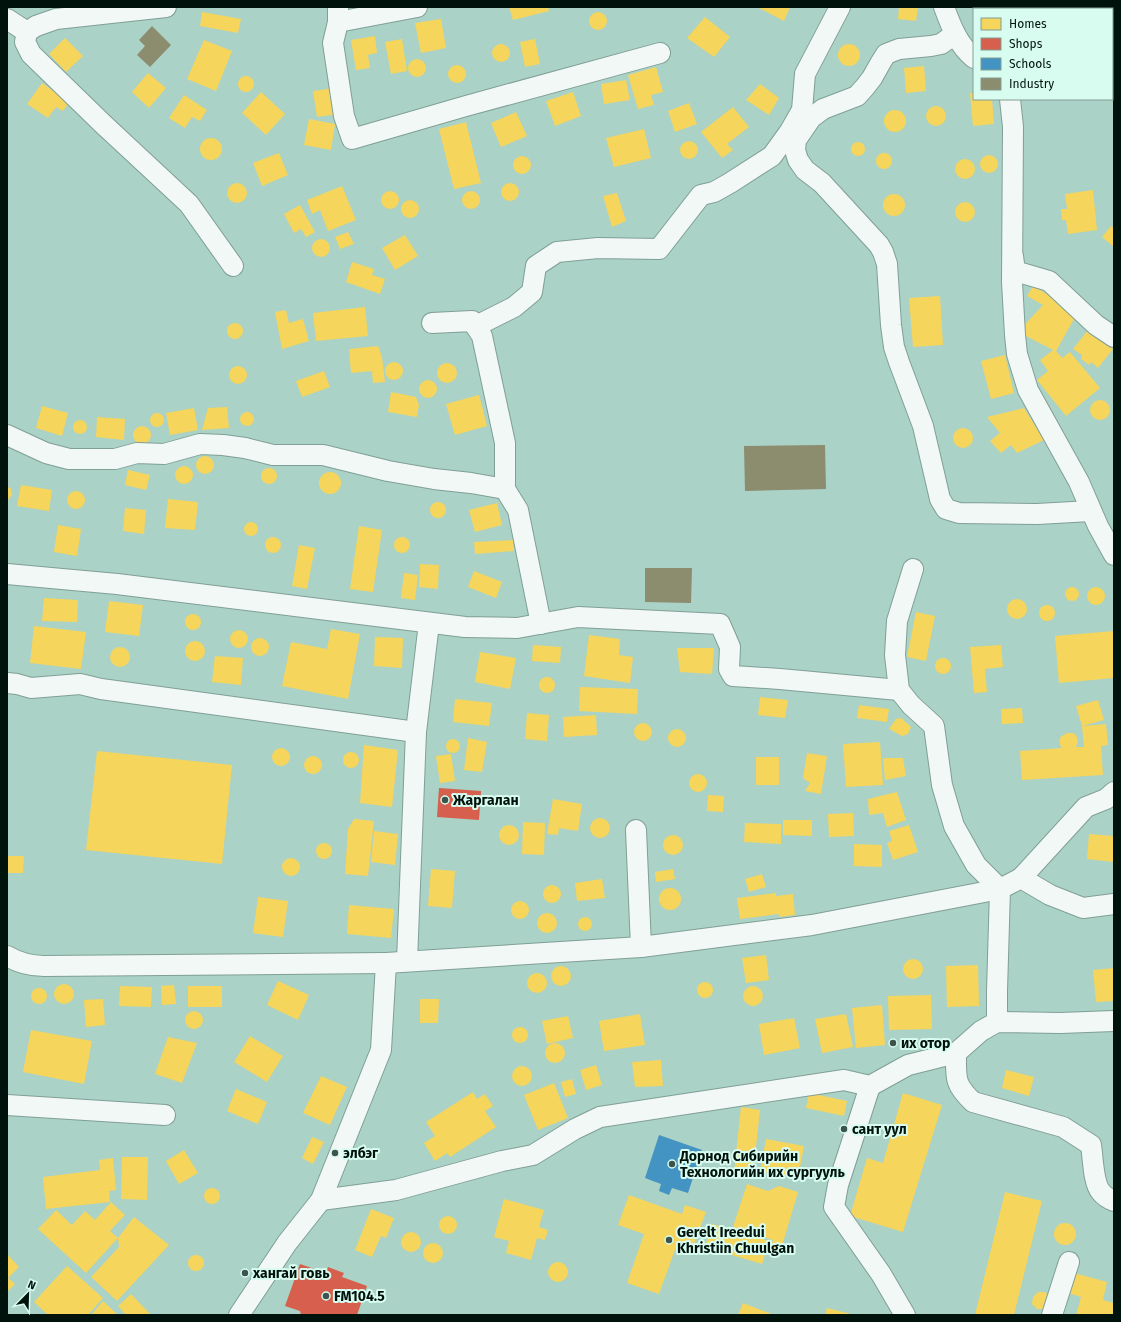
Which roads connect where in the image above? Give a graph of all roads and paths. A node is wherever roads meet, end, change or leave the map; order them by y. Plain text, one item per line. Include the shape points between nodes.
1 (166, 7) edge
2 (417, 7) edge
3 (840, 7) edge
4 (944, 7) edge
5 (337, 11) edge
6 (7, 19) edge
7 (27, 32) junction
8 (955, 34) junction
9 (660, 53) dead end
10 (973, 57) edge
11 (1010, 100) edge
12 (1012, 252) junction
13 (233, 266) dead end
14 (432, 323) dead end
15 (476, 326) junction
16 (1114, 337) edge
17 (7, 435) edge
18 (505, 489) junction
19 (1091, 511) junction
20 (1114, 556) edge
21 (914, 569) dead end
22 (7, 574) edge
23 (429, 623) junction
24 (541, 624) junction
25 (7, 683) edge
26 (900, 690) junction
27 (416, 732) junction
28 (1114, 792) edge
29 (636, 830) dead end
30 (1021, 878) junction
31 (1000, 889) junction
32 (1114, 904) edge
33 (642, 946) junction
34 (7, 956) edge
35 (408, 962) junction
36 (386, 963) junction
37 (1114, 1021) edge
38 (997, 1022) junction
39 (956, 1053) junction
40 (870, 1086) junction
41 (7, 1105) edge
42 (165, 1115) dead end
43 (322, 1200) junction
44 (1114, 1201) edge
45 (1069, 1262) dead end
46 (239, 1315) edge
47 (905, 1315) edge
48 (1052, 1315) edge

1 - 7 street via 56,19
2 - 5 street
3 - 15 street via 805,74 802,110 772,156 714,192 701,195 659,249 598,248 557,252 536,266 532,292 514,307
4 - 8 street
5 - 9 street via 334,43 344,116 352,139
6 - 7 street
7 - 13 street via 25,42 31,54 189,204
8 - 10 street
8 - 19 street via 941,44 899,49 886,54 872,78 857,96 829,106 811,118 796,140 795,150 805,170 822,183 883,252 887,264 894,347 922,426 940,499 946,508 959,513 997,514
11 - 12 street via 1013,127
12 - 16 street via 1015,271 1049,281 1096,325
12 - 19 street via 1015,335 1028,390 1079,482
14 - 15 street via 472,321
15 - 18 street via 482,336 505,443
17 - 18 street via 46,453 70,459 164,454 200,444 222,445 273,455 323,455 388,471
18 - 24 street via 518,510
19 - 20 street
21 - 26 street via 897,621 895,655
22 - 23 street via 118,584
23 - 24 street via 517,628
23 - 27 street
24 - 26 street via 578,617 720,624 730,647 729,669 733,676
25 - 27 street via 31,688 80,684
26 - 31 street via 910,705 934,726 942,785 954,826 976,865
27 - 35 street
28 - 30 street via 1106,799 1086,808
29 - 33 street
30 - 31 street
30 - 32 street via 1050,895 1083,908
31 - 33 street via 812,925
31 - 38 street
33 - 35 street
34 - 36 street via 26,964 44,966
35 - 36 street
36 - 43 street via 381,1050
37 - 38 street
38 - 39 street via 981,1031
39 - 40 street via 908,1065
39 - 44 street via 956,1078 962,1091 973,1102 1063,1127 1092,1145 1094,1174 1100,1191
40 - 43 street via 844,1080 600,1117 533,1155 396,1190
40 - 47 street via 838,1185 834,1207 881,1274
41 - 42 street
43 - 46 street via 287,1243
45 - 48 street

